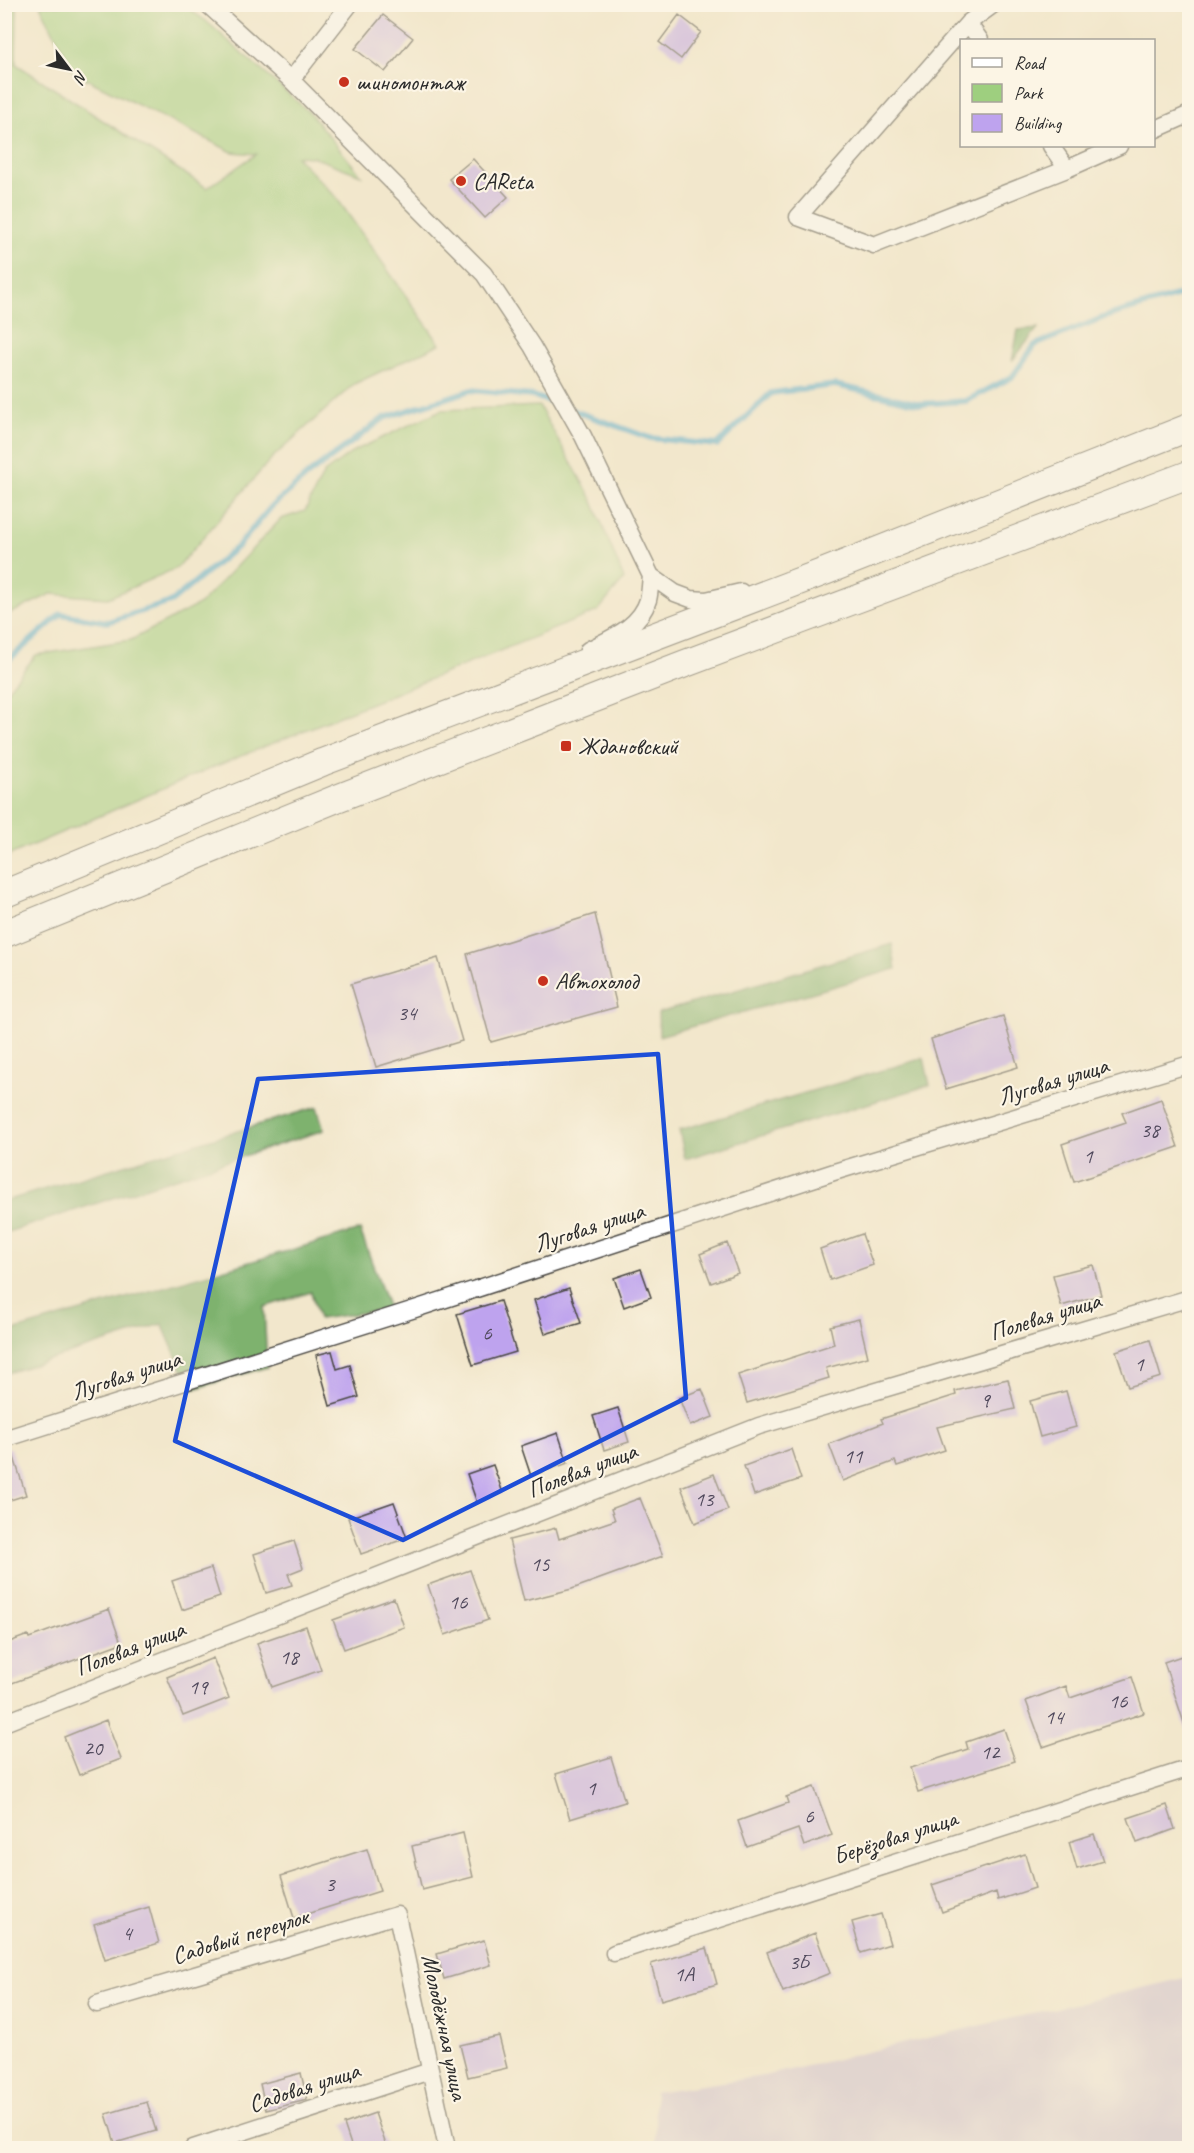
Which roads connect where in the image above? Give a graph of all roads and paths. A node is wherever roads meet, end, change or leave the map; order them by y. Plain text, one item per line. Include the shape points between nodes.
1 (207, 4) edge
2 (350, 4) edge
3 (994, 4) edge
4 (968, 23) junction
5 (979, 39) edge
6 (291, 80) junction
7 (1190, 114) edge
8 (1155, 130) edge
9 (1052, 147) edge
10 (1117, 147) edge
11 (1067, 169) junction
12 (1190, 427) edge
13 (1190, 474) edge
14 (826, 571) junction
15 (651, 576) junction
16 (532, 682) junction
17 (4, 894) edge
18 (4, 934) edge
19 (1190, 1064) edge
20 (1190, 1298) edge
21 (4, 1439) edge
22 (4, 1723) edge
23 (1190, 1768) edge
24 (397, 1915) joint
25 (614, 1953) dead end
26 (97, 2004) dead end
27 (430, 2071) junction
28 (193, 2148) edge
29 (447, 2148) edge

1 - 6 street
2 - 6 street
3 - 4 street
4 - 5 street
4 - 11 street via 798,217 874,244
6 - 15 street via 484,273 532,346 583,436
7 - 8 street
9 - 11 street
10 - 11 street
12 - 14 main road
13 - 18 main road via 684,664
14 - 15 street via 706,600 675,593
14 - 16 main road
15 - 16 street via 648,601 630,627
16 - 17 main road via 323,762
19 - 21 street, Луговая улица via 823,1176
20 - 22 street, Полевая улица via 759,1426
23 - 25 street, Берёзовая улица
24 - 26 street, Садовый переулок
24 - 27 street, Молодёжная улица
27 - 28 street, Садовая улица
27 - 29 street, Молодёжная улица

